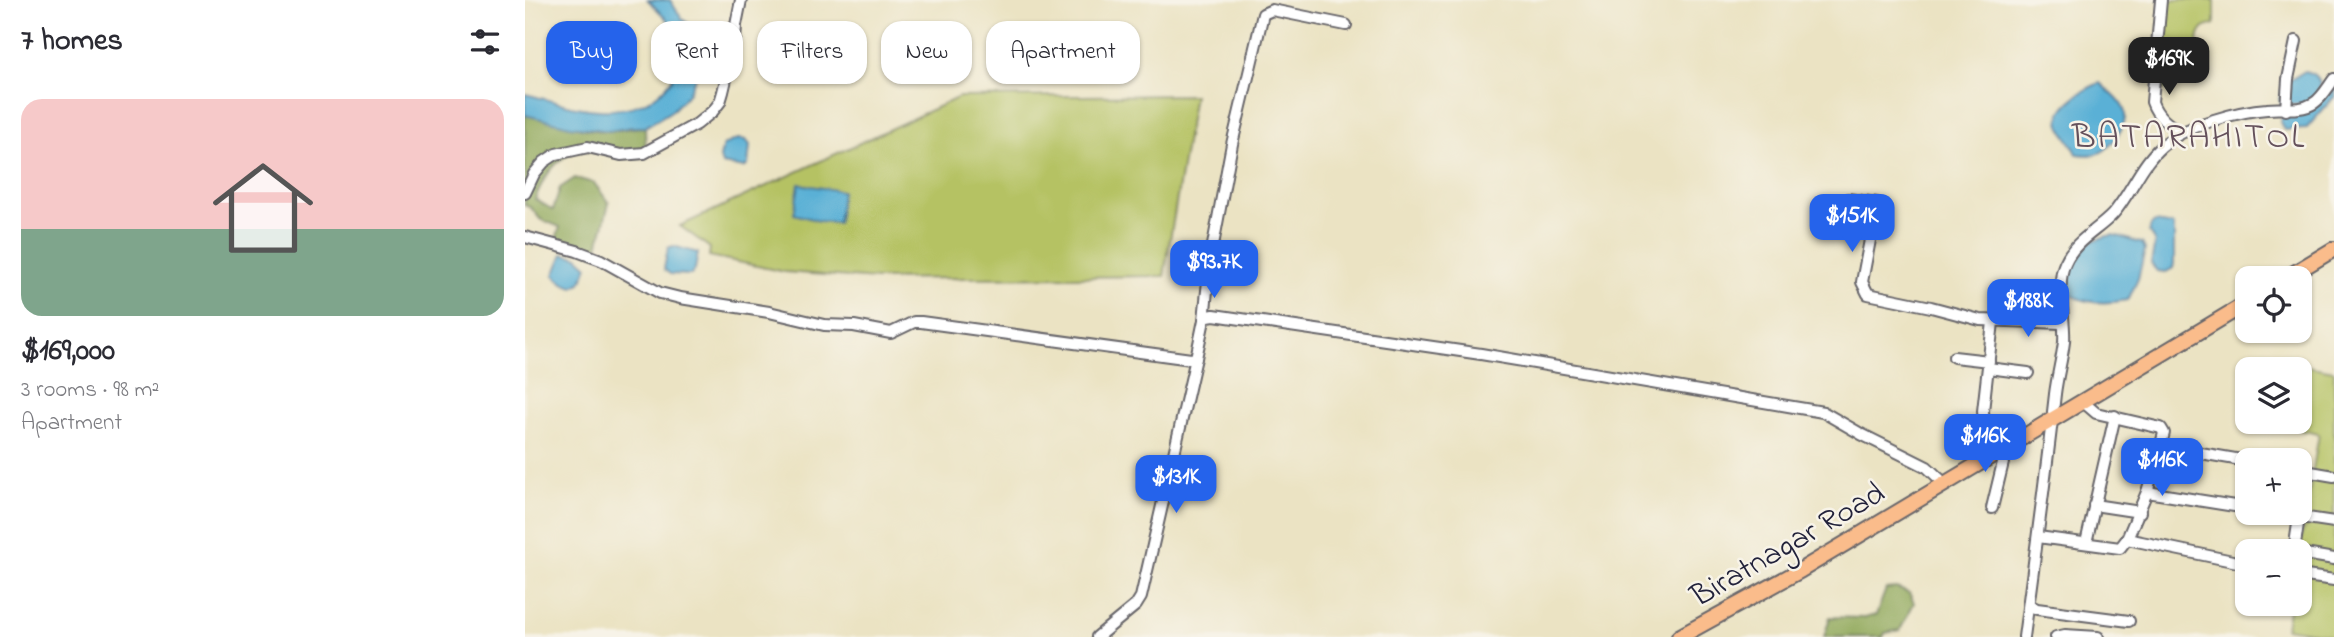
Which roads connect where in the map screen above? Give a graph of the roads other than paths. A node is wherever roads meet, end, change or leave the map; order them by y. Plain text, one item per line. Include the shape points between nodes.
1 (741, 0) edge
2 (2161, 0) edge
3 (1346, 25) dead end
4 (2297, 41) dead end
5 (2334, 79) edge
6 (2286, 110) junction
7 (2182, 132) junction
8 (525, 192) edge
9 (1848, 199) dead end
10 (525, 237) edge
11 (2334, 248) edge
12 (2305, 266) edge
13 (2235, 310) edge
14 (1204, 320) junction
15 (1993, 321) junction
16 (2062, 323) junction
17 (1954, 357) dead end
18 (1196, 358) junction
19 (1988, 365) junction
20 (2028, 373) dead end
21 (2082, 401) junction
22 (2115, 416) junction
23 (2053, 418) junction
24 (2161, 444) junction
25 (2007, 446) junction
26 (1987, 458) junction
27 (2235, 459) edge
28 (2312, 472) edge
29 (2334, 476) edge
30 (1945, 484) junction
31 (2147, 492) junction
32 (2094, 505) junction
33 (2235, 506) edge
34 (1992, 508) dead end
35 (2140, 512) junction
36 (2312, 519) edge
37 (2334, 522) edge
38 (2038, 537) junction
39 (2127, 539) junction
40 (2086, 543) junction
41 (2312, 555) edge
42 (2334, 559) edge
43 (2235, 562) edge
44 (2312, 577) edge
45 (2334, 580) edge
46 (2029, 605) junction
47 (2129, 621) dead end
48 (1097, 637) edge
49 (1679, 637) edge
50 (2024, 637) edge
51 (2032, 637) edge
52 (2056, 637) edge
53 (2098, 637) edge

1 - 8 street via 723,92 713,111 644,153 621,155 587,147 556,154 534,174
2 - 7 street via 2152,102 2167,122
3 - 14 street via 1272,10 1263,14 1232,144
4 - 6 street
5 - 6 street via 2315,103
6 - 7 street via 2267,108
7 - 16 street via 2158,149 2118,208 2066,259
9 - 15 street via 1877,203 1862,282 1868,294
10 - 18 street via 601,260 660,293 824,325 891,333 921,322
11 - 12 main road
13 - 21 main road, Biratnagar Road
14 - 18 street
14 - 30 street via 1214,315 1809,408 1927,467
15 - 16 street
15 - 19 street
16 - 23 street via 2064,339
17 - 19 street
18 - 48 street via 1141,597
19 - 20 street
19 - 26 street via 1983,411
21 - 22 street via 2097,413
21 - 23 main road, Biratnagar Road
22 - 24 street via 2161,428
22 - 32 street
23 - 25 main road, Biratnagar Road
23 - 38 street
24 - 27 street
24 - 31 street
25 - 26 main road, Biratnagar Road
25 - 34 street
26 - 30 main road, Biratnagar Road
28 - 29 street
30 - 49 main road, Biratnagar Road
31 - 33 street
31 - 35 street
32 - 35 street
32 - 40 street
35 - 39 street
36 - 37 street
38 - 40 street
38 - 46 street
39 - 40 street via 2120,548
39 - 43 street
41 - 42 street
44 - 45 street
46 - 47 street
46 - 50 street
50 - 51 street
52 - 53 street

